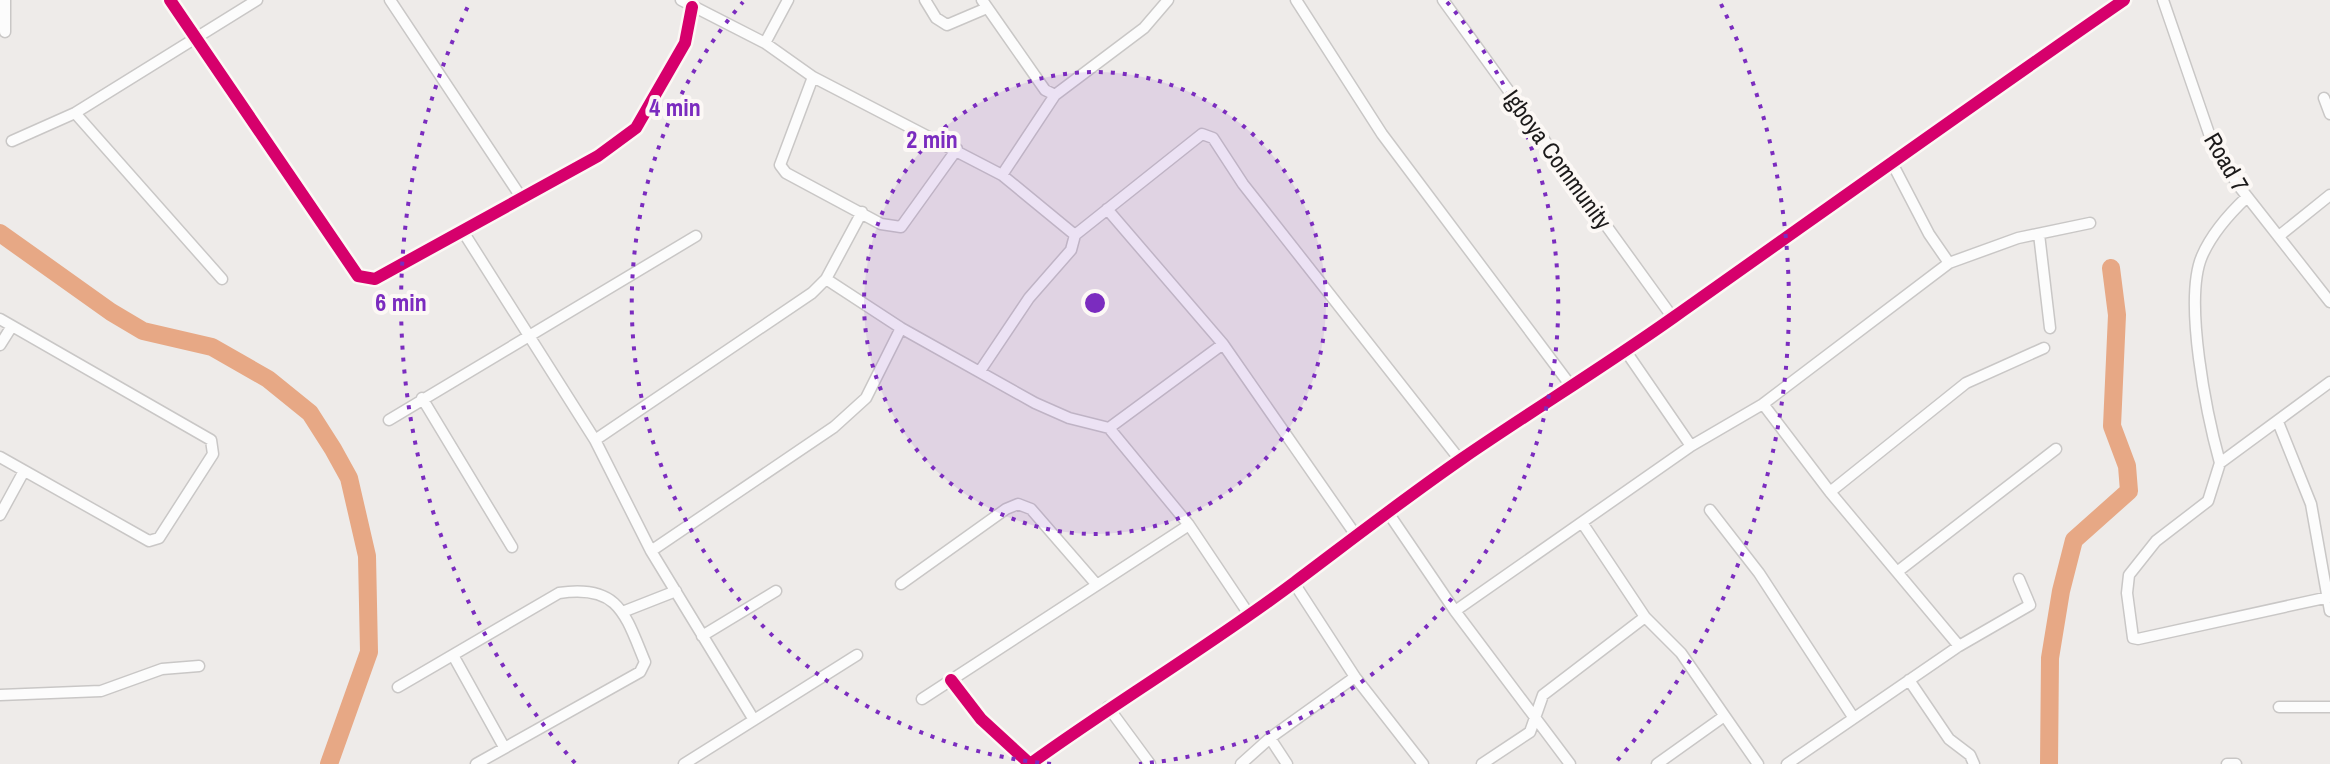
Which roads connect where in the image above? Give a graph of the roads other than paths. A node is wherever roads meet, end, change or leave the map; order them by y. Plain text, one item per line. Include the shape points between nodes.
1 (5, 0) edge
2 (170, 0) edge
3 (257, 0) edge
4 (390, 0) edge
5 (681, 0) edge
6 (788, 0) edge
7 (925, 0) edge
8 (1152, 0) edge
9 (1296, 0) edge
10 (1443, 0) edge
11 (2124, 0) edge
12 (2163, 0) edge
13 (985, 4) edge
14 (1165, 4) edge
15 (692, 7) junction
16 (5, 32) dead end
17 (195, 40) junction
18 (765, 43) junction
19 (813, 77) junction
20 (1055, 95) junction
21 (2324, 98) dead end
22 (75, 113) junction
23 (2330, 114) edge
24 (12, 141) dead end
25 (957, 149) junction
26 (1891, 161) junction
27 (1002, 175) junction
28 (2330, 195) edge
29 (521, 197) junction
30 (2247, 197) junction
31 (1107, 209) junction
32 (862, 212) junction
33 (2090, 223) dead end
34 (462, 230) junction
35 (2039, 234) junction
36 (1075, 235) junction
37 (696, 236) dead end
38 (2279, 236) junction
39 (1949, 263) junction
40 (222, 279) dead end
41 (826, 279) junction
42 (2330, 302) edge
43 (1673, 318) junction
44 (0, 319) edge
45 (12, 326) junction
46 (901, 328) junction
47 (2050, 328) dead end
48 (528, 337) junction
49 (1223, 344) junction
50 (0, 345) edge
51 (2044, 348) dead end
52 (1625, 350) junction
53 (980, 371) junction
54 (2330, 382) edge
55 (1571, 386) junction
56 (422, 398) junction
57 (1763, 404) junction
58 (389, 420) dead end
59 (2278, 422) junction
60 (1109, 428) junction
61 (595, 440) junction
62 (1691, 446) junction
63 (2056, 449) dead end
64 (0, 457) edge
65 (1460, 460) junction
66 (2220, 463) junction
67 (24, 471) junction
68 (1830, 492) junction
69 (1710, 510) dead end
70 (1389, 514) junction
71 (0, 515) edge
72 (1583, 524) junction
73 (1189, 525) junction
74 (1355, 534) junction
75 (512, 547) dead end
76 (651, 551) junction
77 (1897, 572) junction
78 (2019, 579) dead end
79 (1294, 583) junction
80 (901, 584) dead end
81 (1097, 585) junction
82 (676, 591) junction
83 (776, 591) dead end
84 (2329, 597) edge
85 (625, 611) junction
86 (1455, 611) junction
87 (1248, 613) junction
88 (2329, 614) edge
89 (1645, 617) junction
90 (702, 636) junction
91 (1959, 646) junction
92 (857, 655) dead end
93 (454, 657) junction
94 (199, 666) dead end
95 (1355, 677) junction
96 (951, 680) junction
97 (1909, 680) junction
98 (398, 687) dead end
99 (0, 695) edge
100 (922, 699) dead end
101 (1108, 707) junction
102 (2279, 707) dead end
103 (2330, 707) edge
104 (1534, 715) junction
105 (1723, 717) junction
106 (1853, 717) junction
107 (754, 720) junction
108 (1270, 738) junction
109 (504, 747) junction
110 (476, 764) edge
111 (684, 764) edge
112 (1150, 764) edge
113 (1241, 764) edge
114 (1287, 764) edge
115 (1423, 764) edge
116 (1482, 764) edge
117 (1570, 764) edge
118 (1657, 764) edge
119 (1758, 764) edge
120 (1787, 764) edge
121 (1974, 764) edge
122 (2227, 764) edge
123 (2236, 764) edge

1 - 16 street
2 - 17 street
3 - 17 street
4 - 29 street
5 - 15 street
6 - 18 street
7 - 13 street via 947,25
8 - 14 street
9 - 55 street via 1382,134
10 - 43 street, Igboya Community
11 - 26 street
12 - 30 street, Road 7 via 2214,148
13 - 20 street via 1045,90
14 - 20 street via 1144,28
15 - 18 street
15 - 29 street via 685,43 636,128 598,156
17 - 22 street
17 - 34 street via 358,276 375,279
18 - 19 street
19 - 25 street
19 - 32 street via 780,165
20 - 27 street
21 - 23 street
22 - 24 street
22 - 40 street
25 - 27 street
25 - 32 street via 901,227 881,224
26 - 39 street
26 - 43 street
27 - 36 street
28 - 38 street
29 - 34 street
30 - 38 street, Road 7
30 - 66 street via 2202,257 2195,290 2206,414
31 - 36 street
31 - 49 street
31 - 65 street via 1202,134 1213,138 1243,184
32 - 41 street
33 - 35 street
34 - 48 street
35 - 39 street
35 - 47 street
36 - 53 street via 1071,250 1029,298
37 - 48 street
38 - 42 street, Road 7
39 - 57 street
41 - 46 street
41 - 61 street
43 - 52 street
44 - 45 street
45 - 50 street
45 - 67 street via 211,440 214,447 159,538 149,541
46 - 53 street
46 - 76 street via 866,398 834,427
48 - 56 street
48 - 61 street
49 - 60 street
49 - 74 street
51 - 68 street via 1966,383
52 - 55 street
52 - 62 street
53 - 60 street via 1035,403
54 - 59 street
55 - 65 street
56 - 58 street
56 - 75 street
57 - 62 street
57 - 68 street
59 - 66 street
59 - 84 street via 2311,504
60 - 73 street
61 - 76 street
62 - 72 street
63 - 77 street
64 - 67 street
65 - 70 street
66 - 84 street via 2208,501 2156,541 2129,575 2133,638
67 - 71 street
68 - 77 street
69 - 106 street via 1759,573
70 - 74 street
70 - 86 street
72 - 86 street
72 - 89 street
73 - 81 street
73 - 87 street
74 - 79 street
76 - 82 street
77 - 91 street
78 - 91 street via 2030,605
79 - 87 street
79 - 95 street
80 - 81 street via 1018,504 1031,509
81 - 96 street
82 - 85 street
82 - 90 street
83 - 90 street
84 - 88 street
85 - 93 street via 585,589 559,593
85 - 109 street via 645,662 640,672
86 - 104 street
87 - 101 street
89 - 104 street via 1543,695
89 - 105 street via 1681,653
90 - 107 street
91 - 97 street
92 - 107 street
93 - 98 street
93 - 109 street
94 - 99 street via 162,669 101,691
95 - 108 street
95 - 115 street
96 - 100 street
96 - 101 street via 981,719 1030,764
97 - 106 street
97 - 121 street via 1949,739
101 - 112 street
102 - 103 street
104 - 116 street via 1530,732
104 - 117 street
105 - 118 street
105 - 119 street
106 - 120 street
107 - 111 street
108 - 113 street
108 - 114 street
109 - 110 street
122 - 123 street

